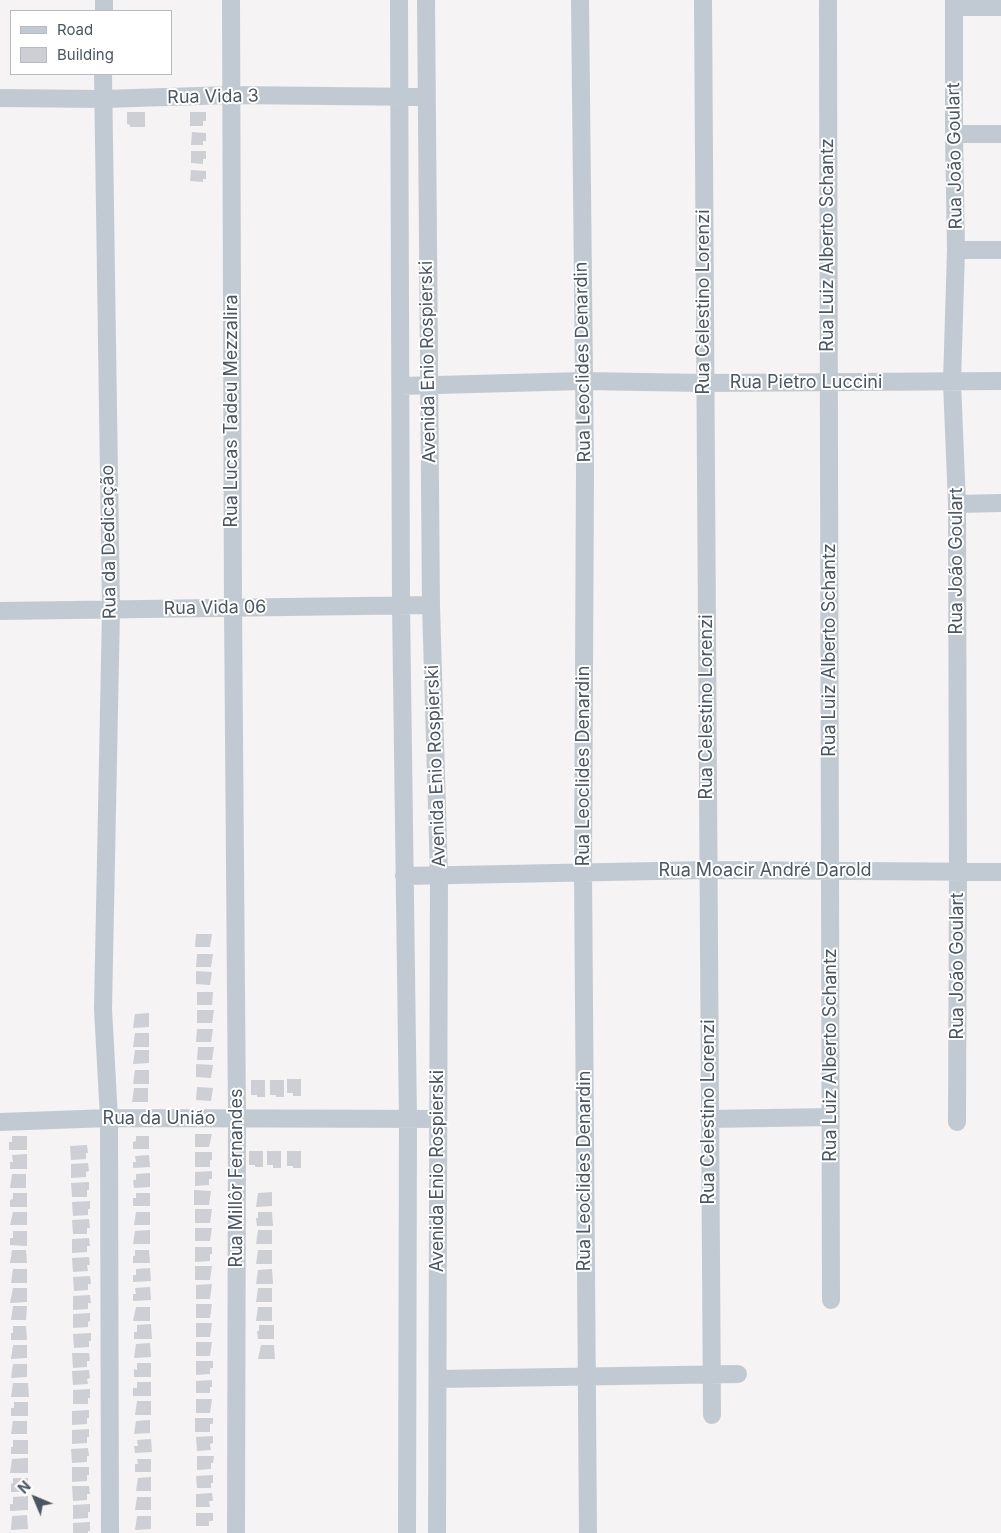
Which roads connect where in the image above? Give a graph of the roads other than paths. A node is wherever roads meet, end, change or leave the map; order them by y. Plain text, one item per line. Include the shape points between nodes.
1 (231, 0) edge
2 (399, 0) edge
3 (426, 0) edge
4 (580, 0) edge
5 (703, 0) edge
6 (828, 0) edge
7 (954, 4) edge
8 (1001, 7) edge
9 (103, 75) edge
10 (231, 95) junction
11 (400, 97) junction
12 (425, 97) junction
13 (0, 98) edge
14 (103, 99) junction
15 (954, 134) junction
16 (1001, 134) edge
17 (956, 250) junction
18 (1001, 250) edge
19 (584, 381) junction
20 (1001, 381) edge
21 (952, 382) junction
22 (704, 383) junction
23 (827, 383) junction
24 (428, 385) junction
25 (401, 386) junction
26 (957, 504) junction
27 (1001, 504) edge
28 (401, 605) junction
29 (431, 605) junction
30 (233, 607) junction
31 (111, 610) junction
32 (0, 611) edge
33 (234, 823) joint
34 (708, 870) junction
35 (583, 871) junction
36 (831, 871) junction
37 (958, 872) junction
38 (1001, 872) edge
39 (404, 876) junction
40 (439, 876) junction
41 (831, 1117) junction
42 (109, 1118) junction
43 (709, 1118) junction
44 (408, 1119) junction
45 (438, 1119) junction
46 (237, 1120) junction
47 (0, 1122) edge
48 (957, 1122) dead end
49 (831, 1300) dead end
50 (712, 1374) junction
51 (738, 1374) dead end
52 (586, 1377) junction
53 (438, 1378) junction
54 (712, 1415) dead end
55 (110, 1533) edge
56 (236, 1533) edge
57 (407, 1533) edge
58 (437, 1533) edge
59 (588, 1533) edge

1 - 10 street, Rua Lucas Tadeu Mezzalira
2 - 11 street, Avenida Enio Rospierski
3 - 12 street, Avenida Enio Rospierski
4 - 19 street, Rua Leoclides Denardin
5 - 22 street, Rua Celestino Lorenzi
6 - 23 street, Rua Luiz Alberto Schantz
7 - 8 street
7 - 15 street, Rua João Goulart
9 - 14 street, Rua da Dedicação
10 - 11 street, Rua Vida 3
10 - 14 street, Rua Vida 3
10 - 30 street, Rua Lucas Tadeu Mezzalira
11 - 12 street, Rua Vida 3
11 - 25 street, Avenida Enio Rospierski
12 - 24 street, Avenida Enio Rospierski
13 - 14 street, Rua Vida 3
14 - 31 street, Rua da Dedicação
15 - 16 street
15 - 17 street, Rua João Goulart
17 - 18 street
17 - 21 street, Rua João Goulart
19 - 22 street, Rua Pietro Luccini
19 - 24 street, Rua Pietro Luccini
19 - 35 street, Rua Leoclides Denardin
20 - 21 street, Rua Pietro Luccini
21 - 23 street, Rua Pietro Luccini
21 - 26 street, Rua João Goulart
22 - 23 street, Rua Pietro Luccini
22 - 34 street, Rua Celestino Lorenzi
23 - 36 street, Rua Luiz Alberto Schantz
24 - 25 street, Rua Pietro Luccini
24 - 29 street, Avenida Enio Rospierski
25 - 28 street, Avenida Enio Rospierski
26 - 27 street
26 - 37 street, Rua João Goulart
28 - 29 street, Rua Vida 06
28 - 30 street, Rua Vida 06
28 - 39 street, Avenida Enio Rospierski
29 - 40 street, Avenida Enio Rospierski
30 - 31 street, Rua Vida 06
30 - 33 street, Rua Lucas Tadeu Mezzalira
31 - 32 street, Rua Vida 06
31 - 42 street, Rua da Dedicação via 103,1009
33 - 46 street, Rua Millôr Fernandes
34 - 35 street, Rua Moacir André Darold
34 - 36 street, Rua Moacir André Darold
34 - 43 street, Rua Celestino Lorenzi
35 - 40 street, Rua Moacir André Darold
35 - 52 street, Rua Leoclides Denardin
36 - 37 street, Rua Moacir André Darold
36 - 41 street, Rua Luiz Alberto Schantz
37 - 38 street, Rua Moacir André Darold
37 - 48 street, Rua João Goulart
39 - 40 street, Rua Moacir André Darold
39 - 44 street, Avenida Enio Rospierski
40 - 45 street, Avenida Enio Rospierski
41 - 43 street
41 - 49 street, Rua Luiz Alberto Schantz
42 - 46 street, Rua da União
42 - 47 street, Rua da União
42 - 55 street, Rua da Dedicação
43 - 50 street, Rua Celestino Lorenzi
44 - 45 street, Rua da União
44 - 46 street, Rua da União
44 - 57 street, Avenida Enio Rospierski
45 - 53 street, Avenida Enio Rospierski
46 - 56 street, Rua Millôr Fernandes
50 - 51 street
50 - 52 street
50 - 54 street, Rua Celestino Lorenzi
52 - 53 street
52 - 59 street, Rua Leoclides Denardin
53 - 58 street, Avenida Enio Rospierski

